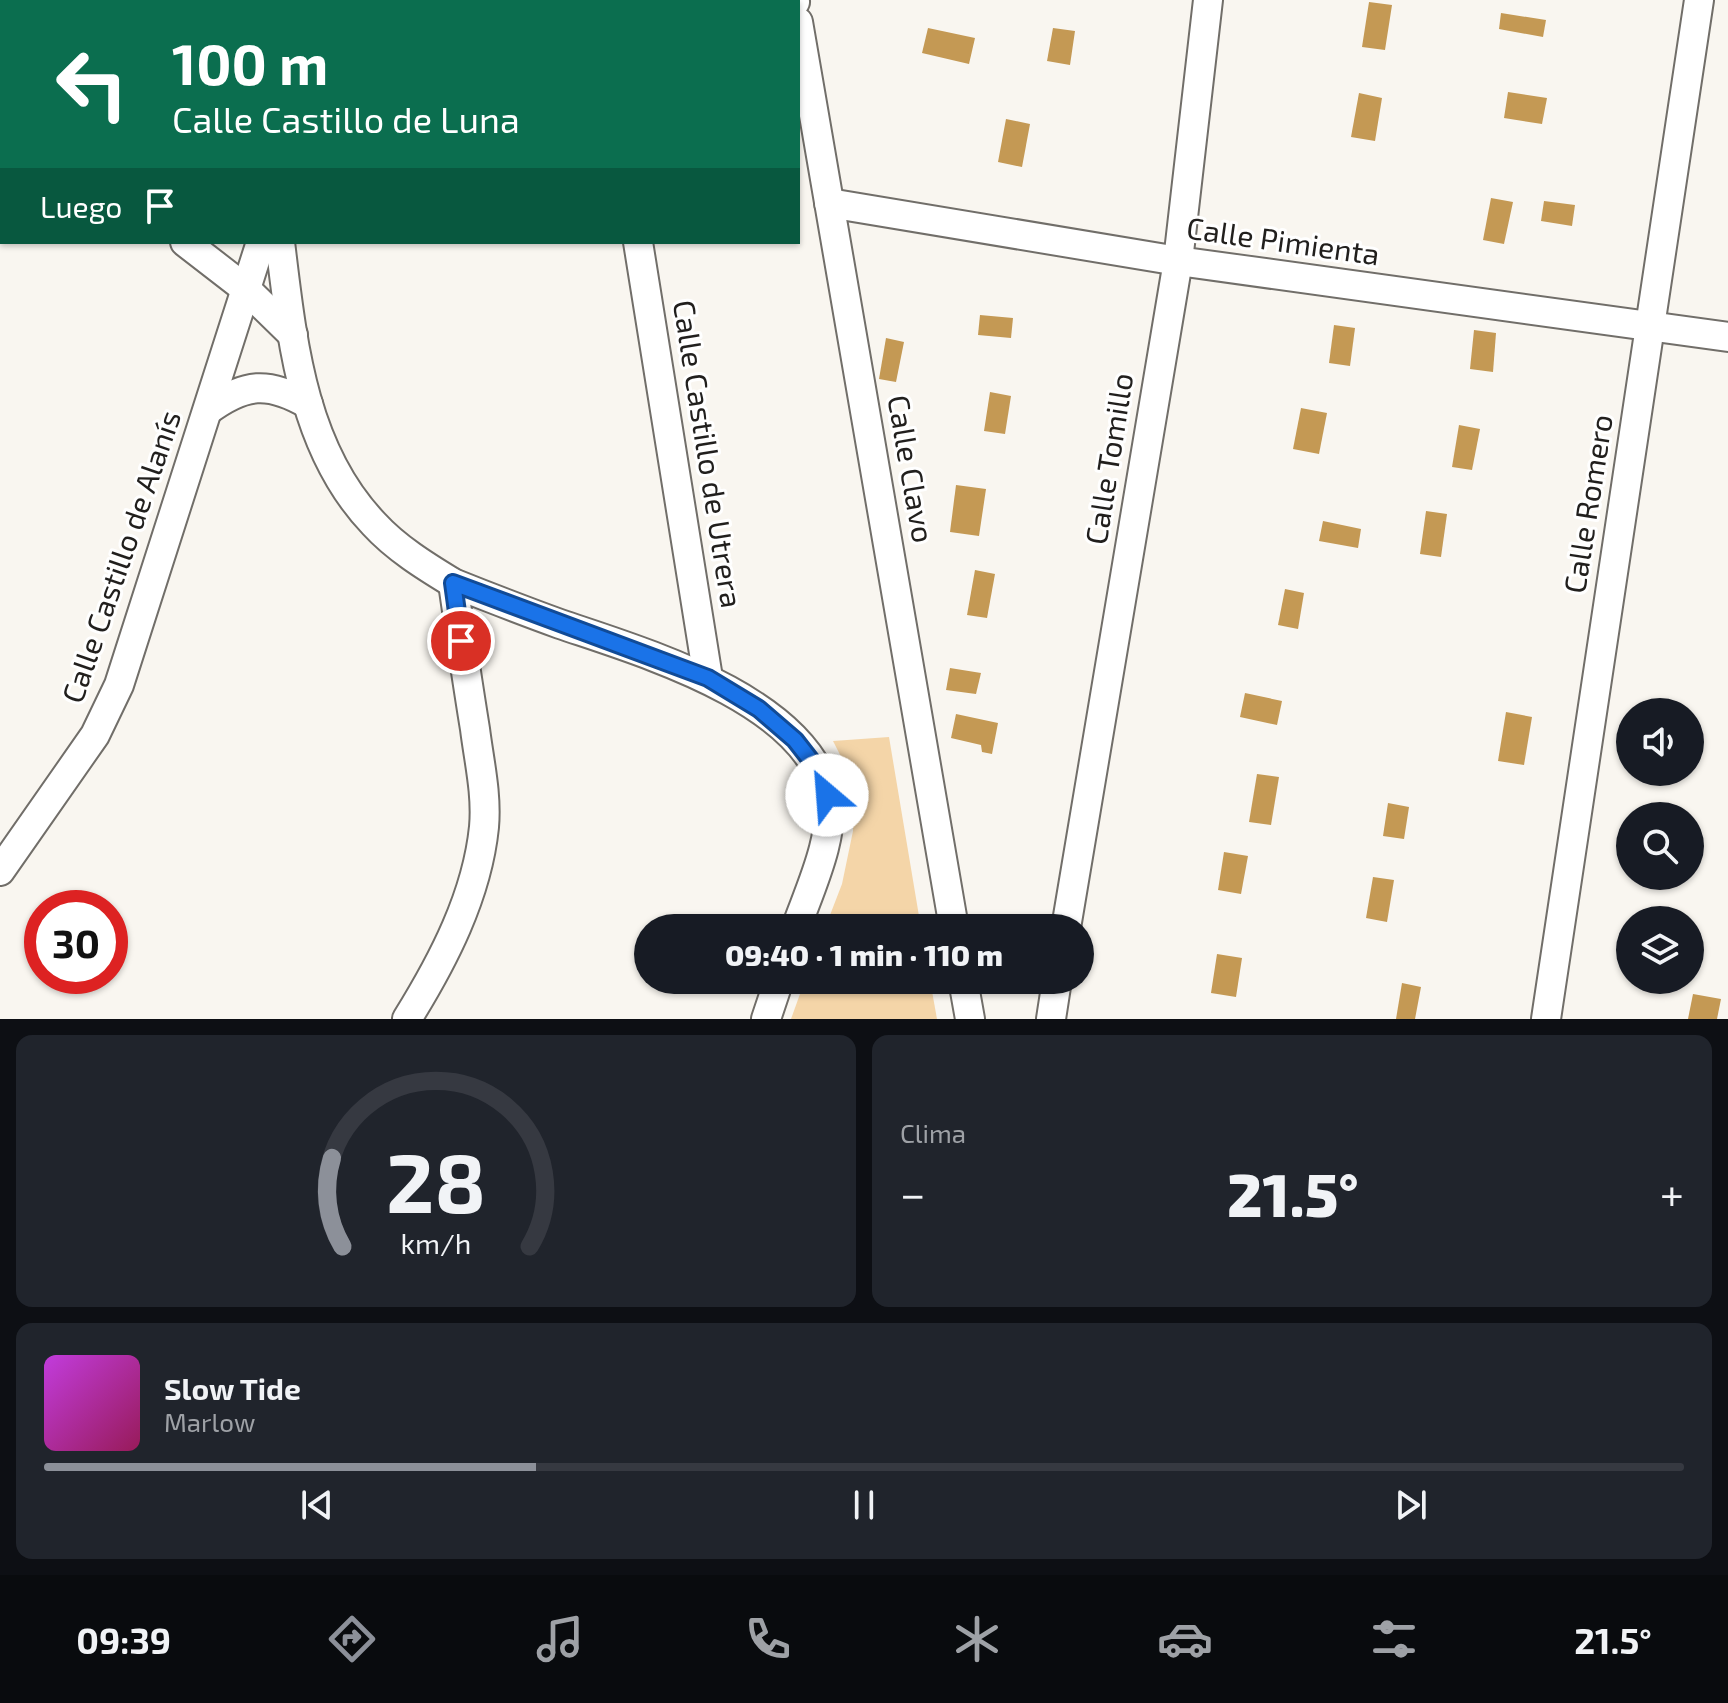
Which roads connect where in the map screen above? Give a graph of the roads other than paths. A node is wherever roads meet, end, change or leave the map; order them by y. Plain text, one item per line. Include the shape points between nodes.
1 (1208, 0) edge
2 (1699, 0) edge
3 (800, 34) edge
4 (829, 203) junction
5 (188, 244) edge
6 (260, 244) edge
7 (280, 244) edge
8 (638, 244) edge
9 (1178, 261) junction
10 (247, 290) junction
11 (1650, 328) junction
12 (293, 335) junction
13 (1728, 337) edge
14 (308, 404) junction
15 (208, 410) junction
16 (453, 583) junction
17 (708, 678) junction
18 (0, 871) edge
19 (801, 914) edge
20 (952, 914) edge
21 (1068, 914) edge
22 (774, 994) edge
23 (966, 994) edge
24 (1055, 994) edge
25 (407, 1019) edge
26 (766, 1019) edge
27 (970, 1019) edge
28 (1051, 1019) edge
29 (1546, 1019) edge

1 - 9 street, Calle Tomillo
2 - 11 street, Calle Romero
3 - 4 street, Calle Clavo
4 - 9 street, Calle Pimienta
4 - 20 street, Calle Clavo
5 - 10 street
6 - 10 street, Calle Castillo de Alanís
7 - 12 street
8 - 17 street, Calle Castillo de Utrera
9 - 11 street, Calle Pimienta
9 - 21 street, Calle Tomillo
10 - 12 street
10 - 15 street, Calle Castillo de Alanís
11 - 13 street, Calle Pimienta
11 - 29 street, Calle Romero
12 - 14 street
14 - 15 street via 261,388 230,394
14 - 16 street via 320,444 342,485 374,525
15 - 18 street, Calle Castillo de Alanís via 107,712
16 - 17 street
16 - 25 street via 483,785 484,826 476,872 458,924
17 - 19 street via 759,709 816,767 827,795 828,825
22 - 26 street
23 - 27 street
24 - 28 street

